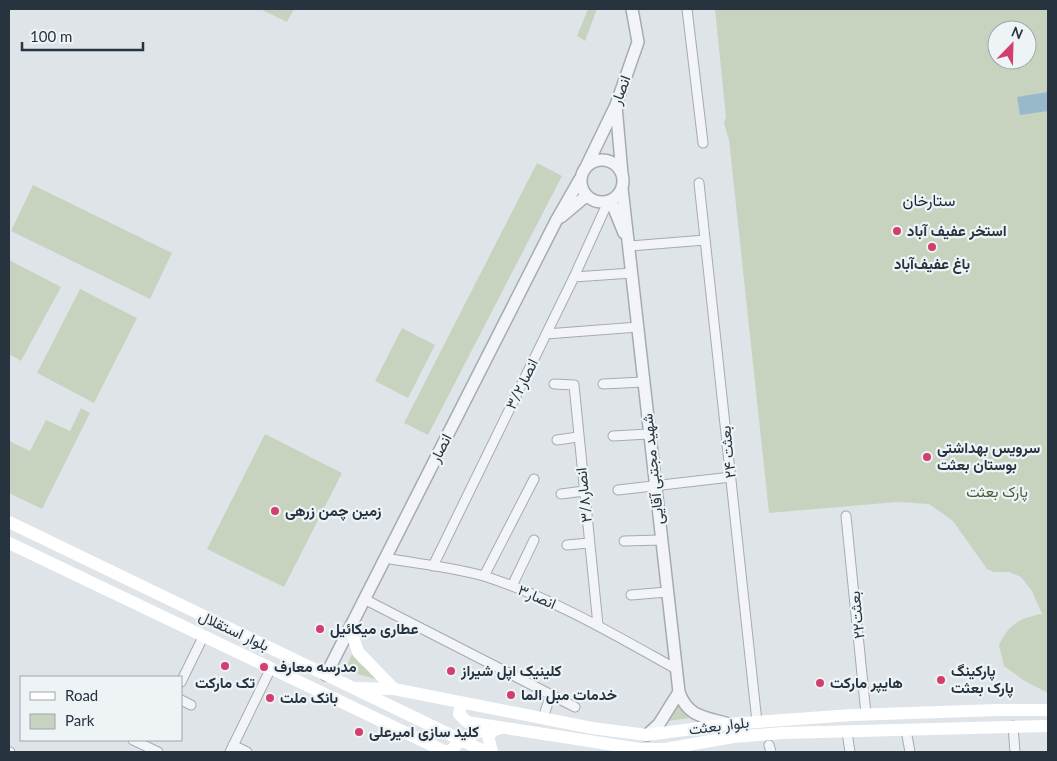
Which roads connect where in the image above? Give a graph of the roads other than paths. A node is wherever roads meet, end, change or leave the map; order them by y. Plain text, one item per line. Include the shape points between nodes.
1 (632, 9) edge
2 (687, 9) edge
3 (616, 105) junction
4 (703, 143) dead end
5 (586, 167) junction
6 (622, 174) junction
7 (580, 179) junction
8 (699, 183) dead end
9 (622, 188) junction
10 (586, 196) junction
11 (609, 201) junction
12 (556, 221) junction
13 (705, 240) junction
14 (630, 246) junction
15 (632, 273) junction
16 (574, 277) junction
17 (638, 327) junction
18 (546, 334) junction
19 (643, 382) junction
20 (554, 384) dead end
21 (603, 384) dead end
22 (648, 434) junction
23 (613, 436) dead end
24 (578, 437) junction
25 (557, 440) dead end
26 (731, 477) junction
27 (534, 480) dead end
28 (654, 486) junction
29 (618, 490) dead end
30 (584, 491) junction
31 (561, 494) dead end
32 (846, 516) dead end
33 (9, 522) edge
34 (534, 540) dead end
35 (661, 540) junction
36 (624, 541) dead end
37 (9, 542) edge
38 (589, 543) junction
39 (567, 545) dead end
40 (385, 558) junction
41 (433, 566) junction
42 (484, 576) junction
43 (512, 586) junction
44 (667, 592) junction
45 (630, 595) dead end
46 (364, 599) junction
47 (182, 607) junction
48 (175, 622) junction
49 (598, 625) junction
50 (350, 627) junction
51 (203, 637) junction
52 (271, 668) junction
53 (676, 669) junction
54 (326, 675) junction
55 (182, 680) edge
56 (355, 688) junction
57 (394, 689) junction
58 (679, 692) junction
59 (551, 694) junction
60 (182, 700) edge
61 (464, 703) junction
62 (191, 705) dead end
63 (576, 707) dead end
64 (1048, 710) edge
65 (866, 714) junction
66 (544, 718) junction
67 (757, 722) junction
68 (729, 724) junction
69 (491, 726) junction
70 (1013, 726) junction
71 (1048, 726) edge
72 (506, 727) junction
73 (906, 730) junction
74 (847, 732) junction
75 (646, 736) junction
76 (460, 740) junction
77 (135, 741) edge
78 (695, 748) edge
79 (232, 749) edge
80 (644, 751) edge
81 (158, 752) edge
82 (247, 752) edge
83 (447, 752) edge
84 (486, 752) edge
85 (492, 752) edge
86 (850, 752) edge
87 (910, 752) edge
88 (1015, 752) edge

1 - 3 street, انصار via 638,42
2 - 4 street
3 - 5 street, انصار
3 - 6 street
5 - 6 street via 591,162 606,160
5 - 7 street
6 - 9 street
7 - 10 street
7 - 12 street, انصار
8 - 13 street, بعثت ۲۴
9 - 11 street
9 - 14 street, شهید مجتبی آقایی
10 - 11 street via 594,201
10 - 12 street, انصار
11 - 14 street, شهید مجتبی آقایی
11 - 16 street, انصار۳/۲
12 - 40 street, انصار
13 - 14 street
13 - 26 street, بعثت ۲۴
14 - 15 street, شهید مجتبی آقایی
15 - 16 street
15 - 17 street, شهید مجتبی آقایی
16 - 18 street, انصار۳/۲
17 - 18 street
17 - 19 street, شهید مجتبی آقایی
18 - 41 street, انصار۳/۲
19 - 21 street
19 - 22 street, شهید مجتبی آقایی
20 - 24 street, انصار۳/۸ via 574,385
22 - 23 street
22 - 28 street, شهید مجتبی آقایی
24 - 25 street
24 - 30 street, انصار۳/۸
26 - 28 street
26 - 67 street, بعثت ۲۴
27 - 42 street
28 - 29 street
28 - 35 street, شهید مجتبی آقایی
30 - 31 street
30 - 38 street, انصار۳/۸
32 - 65 street, بعثت۲۲
33 - 47 main road, بلوار استقلال
34 - 43 street
35 - 36 street
35 - 44 street, شهید مجتبی آقایی
37 - 48 main road, بلوار استقلال
38 - 39 street
38 - 49 street, انصار۳/۸
40 - 41 street, انصار۳
40 - 46 street, انصار
41 - 42 street, انصار۳
42 - 43 street, انصار۳
43 - 49 street, انصار۳
44 - 45 street
44 - 53 street, شهید مجتبی آقایی
46 - 50 street, انصار
46 - 59 street
47 - 48 main road
47 - 54 main road, بلوار استقلال
48 - 51 main road, بلوار استقلال
49 - 53 street, انصار۳
50 - 54 street, انصار
50 - 57 main road via 358,652
51 - 52 main road, بلوار استقلال
51 - 55 street
52 - 79 street
52 - 83 main road, بلوار استقلال
53 - 58 street, شهید مجتبی آقایی
54 - 56 main road, بلوار استقلال
56 - 57 main road, بلوار بعثت
56 - 76 main road, بلوار استقلال
57 - 61 main road, بلوار بعثت
58 - 68 street via 683,705 689,711
58 - 75 street via 659,724
59 - 63 street
59 - 66 street
60 - 62 street
61 - 66 main road, بلوار بعثت
61 - 69 main road, بلوار بعثت via 459,714 467,722
64 - 65 main road, بلوار بعثت
65 - 67 main road, بلوار بعثت
66 - 75 main road, بلوار بعثت
67 - 68 main road, بلوار بعثت
68 - 75 main road, بلوار بعثت
69 - 72 main road, بلوار بعثت
69 - 76 main road
70 - 71 main road, بلوار بعثت
70 - 73 main road, بلوار بعثت
70 - 88 street
72 - 80 main road, بلوار بعثت
72 - 85 main road via 494,730 488,736
73 - 74 main road, بلوار بعثت
73 - 87 street
74 - 78 main road, بلوار بعثت via 783,733
74 - 86 street
76 - 83 main road
76 - 84 main road, بلوار استقلال
77 - 81 street
78 - 80 main road, بلوار بعثت
79 - 82 street

